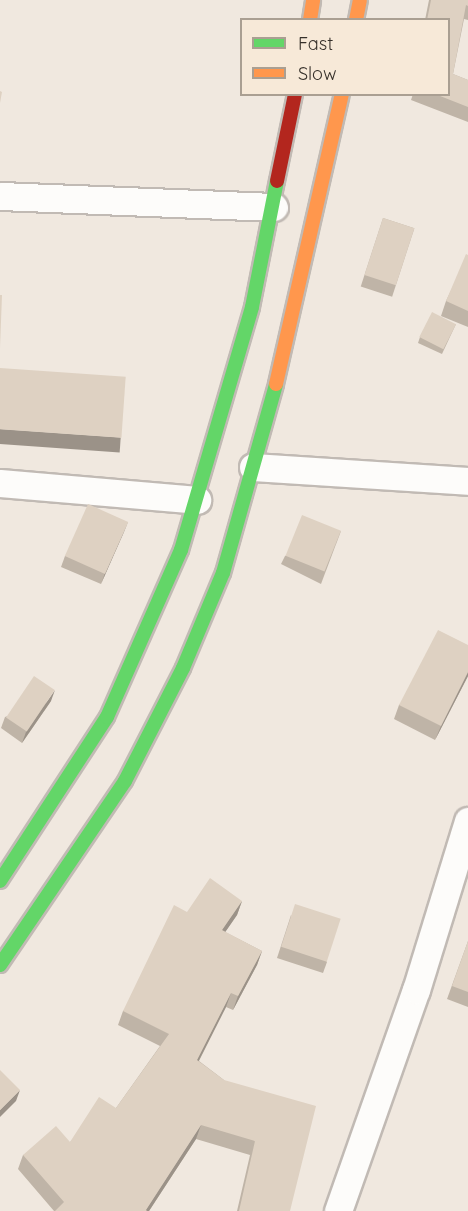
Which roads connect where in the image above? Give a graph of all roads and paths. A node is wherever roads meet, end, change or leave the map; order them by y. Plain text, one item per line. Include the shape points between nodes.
1 (313, 0) edge
2 (360, 0) edge
3 (309, 18) edge
4 (356, 18) edge
5 (295, 96) edge
6 (342, 96) edge
7 (0, 196) edge
8 (274, 207) junction
9 (254, 467) junction
10 (468, 481) edge
11 (0, 483) edge
12 (197, 500) junction
13 (468, 821) edge
14 (0, 882) edge
15 (0, 965) edge
16 (338, 1211) edge

1 - 3 main road
2 - 4 main road
5 - 8 main road
6 - 9 main road via 295,316
7 - 8 street
8 - 12 main road
9 - 10 street
9 - 15 main road via 223,573 183,668 125,780 64,878
11 - 12 street
12 - 14 main road via 107,717
13 - 16 street via 417,990

